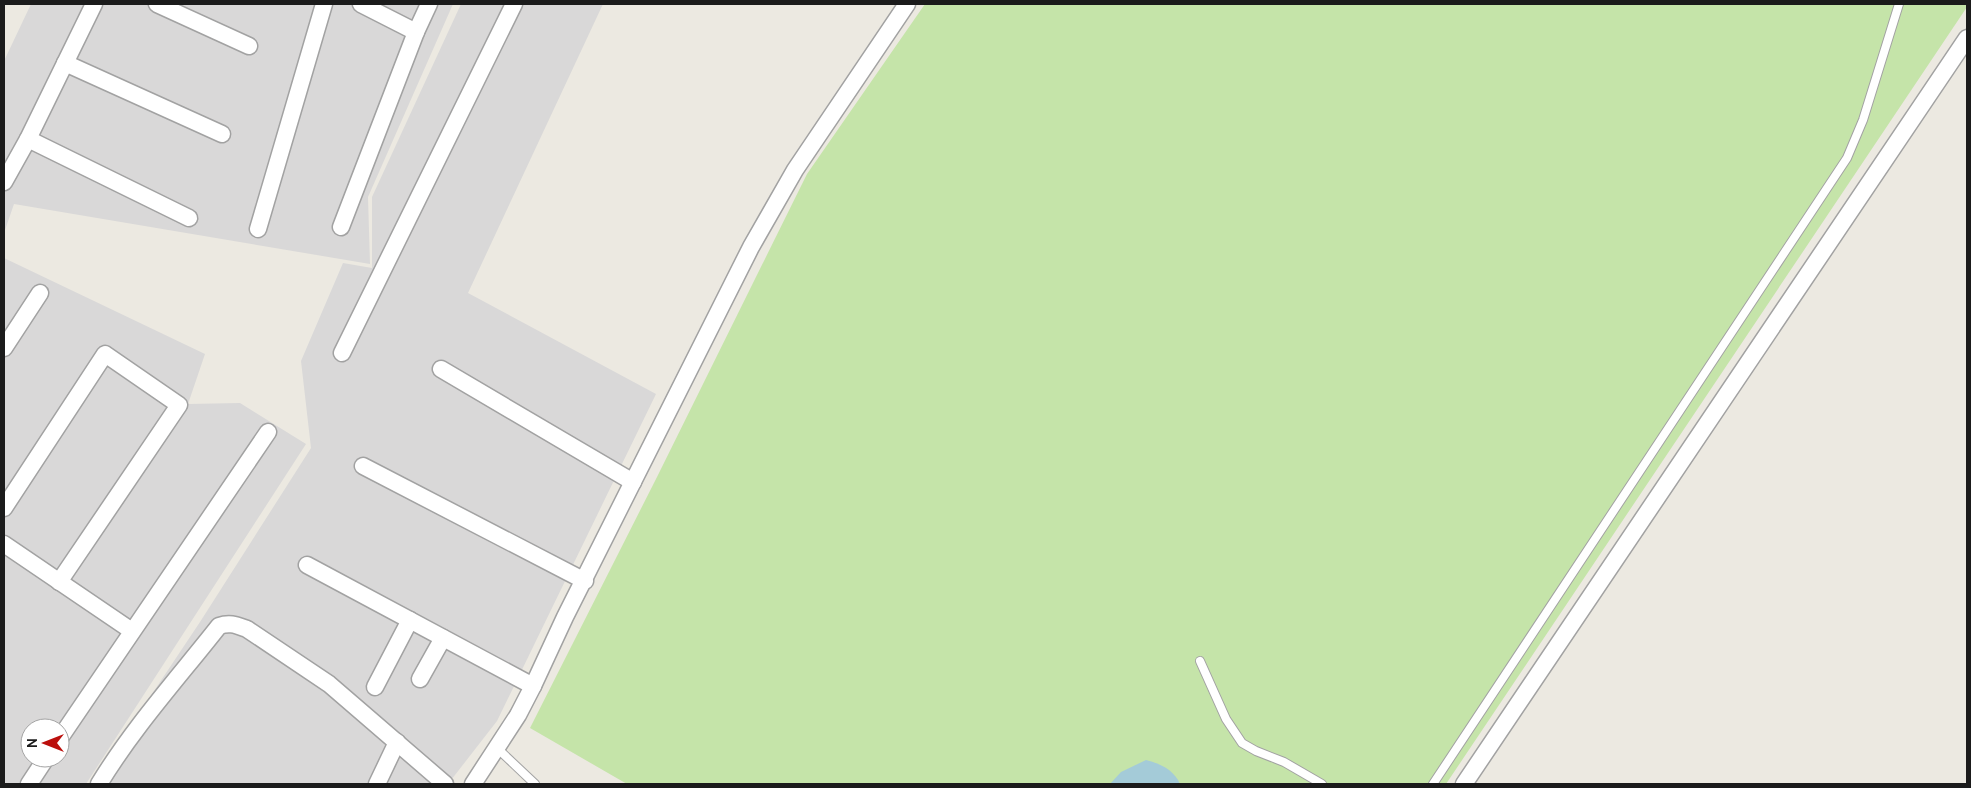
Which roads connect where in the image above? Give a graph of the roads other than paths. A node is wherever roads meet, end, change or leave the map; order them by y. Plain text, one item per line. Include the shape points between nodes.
1 (94, 4) edge
2 (157, 4) edge
3 (324, 4) edge
4 (361, 4) edge
5 (429, 4) edge
6 (514, 4) edge
7 (907, 4) edge
8 (1898, 4) edge
9 (416, 32) junction
10 (1967, 38) edge
11 (249, 46) dead end
12 (65, 63) junction
13 (222, 134) dead end
14 (28, 139) junction
15 (4, 182) edge
16 (189, 218) dead end
17 (341, 228) dead end
18 (258, 229) dead end
19 (40, 294) dead end
20 (4, 348) edge
21 (342, 353) dead end
22 (441, 368) dead end
23 (268, 432) dead end
24 (363, 466) dead end
25 (634, 482) junction
26 (4, 508) edge
27 (4, 544) edge
28 (307, 565) dead end
29 (585, 581) junction
30 (59, 582) junction
31 (410, 620) junction
32 (132, 631) junction
33 (443, 638) junction
34 (1200, 661) dead end
35 (420, 679) dead end
36 (533, 686) junction
37 (375, 687) dead end
38 (70, 723) edge
39 (397, 742) junction
40 (497, 748) junction
41 (39, 768) edge
42 (28, 784) edge
43 (99, 784) edge
44 (377, 784) edge
45 (445, 784) edge
46 (473, 784) edge
47 (535, 784) edge
48 (1322, 784) edge
49 (1433, 784) edge
50 (1464, 784) edge

1 - 12 street
2 - 11 street
3 - 18 street
4 - 9 street
5 - 9 street
6 - 21 street
7 - 25 street via 790,179 751,247
8 - 49 lane via 1863,120 1847,158
9 - 17 street
10 - 50 street
12 - 13 street
12 - 14 street
14 - 15 street
14 - 16 street
19 - 20 street
22 - 25 street
23 - 32 street
24 - 29 street
25 - 29 street
26 - 30 street via 105,354 179,404
27 - 30 street
28 - 31 street
29 - 36 street
30 - 32 street
31 - 33 street
31 - 37 street
32 - 38 street
33 - 35 street
33 - 36 street
34 - 48 lane via 1226,719 1242,743
36 - 40 street
39 - 43 street via 329,684 247,629 227,623 219,626 158,702
39 - 44 street
39 - 45 street
40 - 46 street
40 - 47 lane
41 - 42 street

